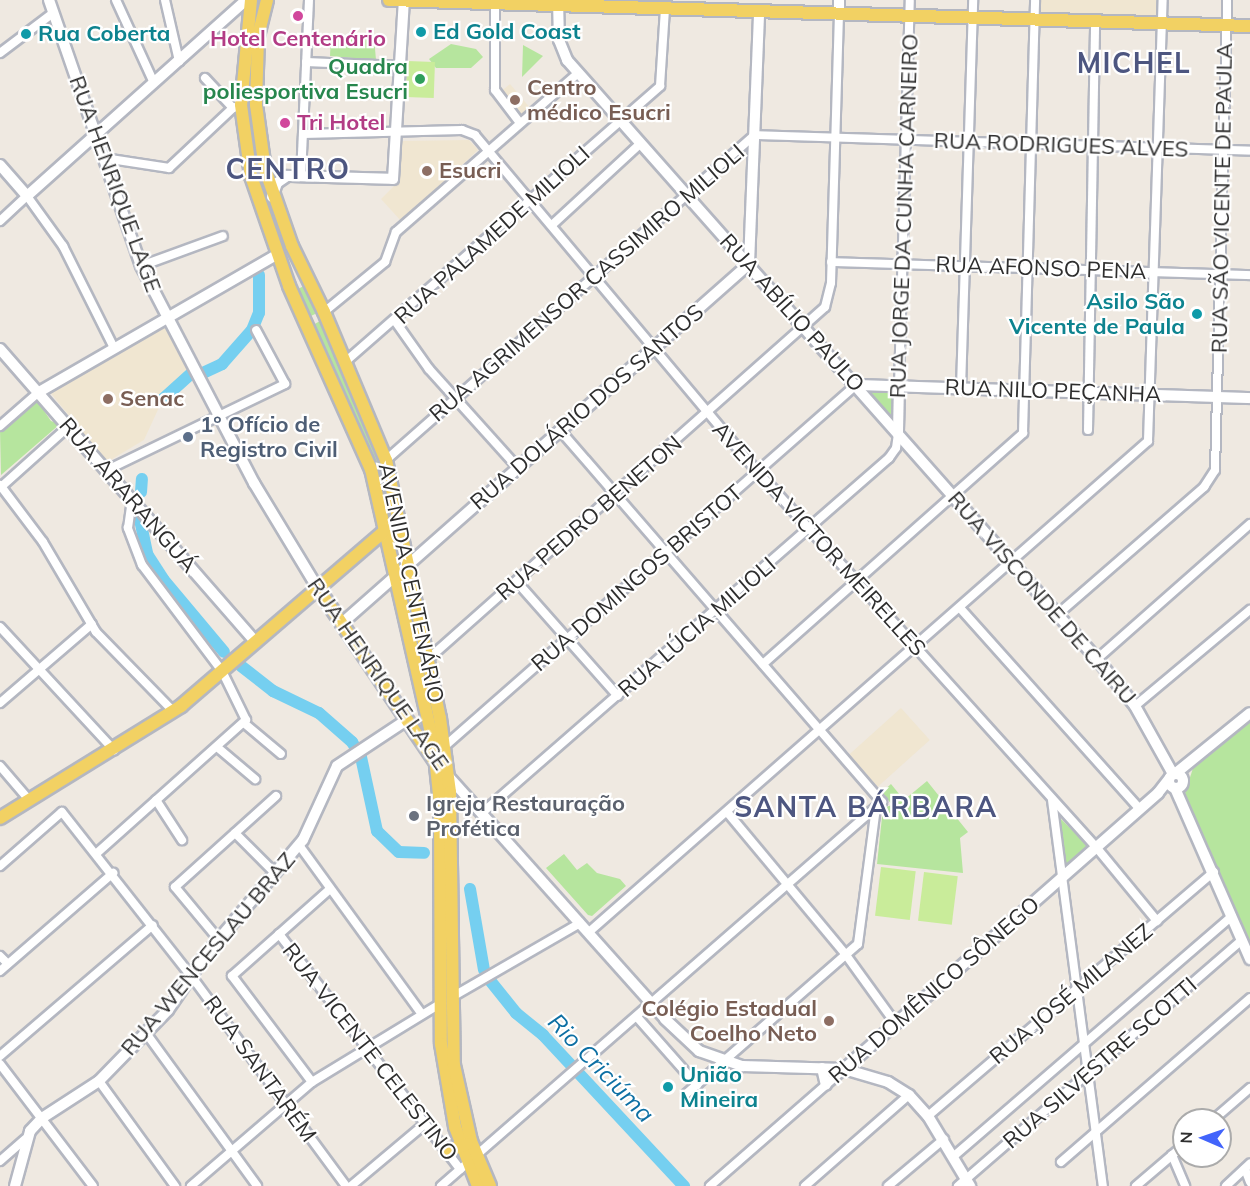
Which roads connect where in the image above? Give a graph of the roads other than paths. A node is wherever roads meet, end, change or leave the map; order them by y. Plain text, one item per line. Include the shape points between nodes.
1 (49, 0) edge
2 (116, 0) edge
3 (165, 0) edge
4 (246, 0) edge
5 (251, 0) edge
6 (267, 0) edge
7 (309, 0) edge
8 (389, 0) edge
9 (404, 0) edge
10 (839, 0) edge
11 (910, 0) edge
12 (973, 0) edge
13 (1035, 0) edge
14 (1163, 0) edge
15 (1227, 0) edge
16 (495, 3) junction
17 (558, 3) edge
18 (700, 5) edge
19 (759, 6) edge
20 (665, 8) junction
21 (53, 13) junction
22 (839, 14) junction
23 (910, 16) junction
24 (972, 18) junction
25 (1034, 20) junction
26 (1095, 21) junction
27 (1162, 23) junction
28 (1226, 25) junction
29 (1250, 26) edge
30 (0, 53) edge
31 (179, 61) junction
32 (306, 62) junction
33 (402, 66) junction
34 (578, 72) junction
35 (205, 78) dead end
36 (154, 83) junction
37 (237, 106) junction
38 (621, 120) junction
39 (520, 123) junction
40 (398, 132) junction
41 (303, 134) junction
42 (754, 135) junction
43 (95, 136) junction
44 (836, 139) junction
45 (906, 141) junction
46 (641, 143) junction
47 (968, 143) junction
48 (1031, 145) junction
49 (1093, 146) junction
50 (1159, 148) junction
51 (1223, 150) junction
52 (489, 151) junction
53 (1250, 151) edge
54 (104, 158) junction
55 (0, 165) edge
56 (301, 176) junction
57 (687, 194) junction
58 (27, 196) junction
59 (272, 197) junction
60 (531, 200) junction
61 (0, 221) edge
62 (552, 225) junction
63 (223, 236) dead end
64 (292, 246) junction
65 (276, 255) junction
66 (831, 262) junction
67 (749, 264) junction
68 (902, 264) junction
69 (141, 266) junction
70 (965, 266) junction
71 (1029, 268) junction
72 (1091, 270) junction
73 (1155, 272) junction
74 (1220, 274) junction
75 (1250, 275) edge
76 (596, 278) junction
77 (324, 312) junction
78 (167, 317) junction
79 (394, 321) junction
80 (306, 324) junction
81 (805, 328) junction
82 (256, 330) dead end
83 (654, 347) junction
84 (114, 348) junction
85 (0, 349) edge
86 (345, 362) junction
87 (856, 385) junction
88 (899, 386) junction
89 (961, 388) junction
90 (1026, 391) junction
91 (39, 392) junction
92 (1089, 393) junction
93 (1152, 395) junction
94 (1217, 397) junction
95 (1250, 398) edge
96 (456, 399) junction
97 (708, 413) junction
98 (218, 416) junction
99 (0, 426) edge
100 (69, 426) junction
101 (560, 430) junction
102 (1088, 430) dead end
103 (898, 432) junction
104 (386, 460) junction
105 (518, 468) junction
106 (108, 470) junction
107 (758, 472) junction
108 (1, 486) edge
109 (616, 494) junction
110 (954, 496) junction
111 (132, 499) junction
112 (1250, 524) edge
113 (384, 528) junction
114 (808, 529) junction
115 (402, 539) junction
116 (424, 550) junction
117 (666, 552) junction
118 (1013, 563) junction
119 (408, 565) junction
120 (396, 575) junction
121 (517, 582) junction
122 (856, 582) junction
123 (317, 587) junction
124 (960, 608) junction
125 (716, 610) junction
126 (1250, 610) edge
127 (1058, 614) junction
128 (92, 624) junction
129 (341, 624) junction
130 (0, 627) edge
131 (567, 639) junction
132 (256, 642) junction
133 (916, 647) junction
134 (1097, 659) junction
135 (428, 660) junction
136 (763, 664) junction
137 (37, 670) junction
138 (222, 671) junction
139 (618, 696) junction
140 (0, 703) edge
141 (1135, 706) junction
142 (173, 711) junction
143 (1250, 713) edge
144 (440, 718) junction
145 (405, 721) junction
146 (244, 723) junction
147 (429, 724) junction
148 (820, 730) junction
149 (445, 746) junction
150 (217, 747) junction
151 (114, 750) junction
152 (281, 754) dead end
153 (437, 764) junction
154 (0, 766) edge
155 (449, 777) junction
156 (255, 779) dead end
157 (1176, 781) junction
158 (276, 796) dead end
159 (1052, 798) junction
160 (29, 800) junction
161 (156, 800) junction
162 (879, 805) junction
163 (1140, 809) junction
164 (726, 812) junction
165 (482, 813) junction
166 (0, 818) edge
167 (235, 833) junction
168 (182, 840) dead end
169 (298, 845) junction
170 (1096, 847) junction
171 (97, 853) junction
172 (0, 866) edge
173 (1214, 872) junction
174 (113, 873) junction
175 (275, 873) junction
176 (1062, 877) junction
177 (787, 885) junction
178 (330, 889) junction
179 (1232, 916) junction
180 (1157, 921) junction
181 (580, 923) junction
182 (153, 926) junction
183 (589, 932) junction
184 (279, 934) junction
185 (219, 940) junction
186 (1242, 940) junction
187 (846, 955) junction
188 (0, 956) edge
189 (1250, 959) edge
190 (8, 964) junction
191 (0, 970) edge
192 (192, 977) junction
193 (1077, 989) junction
194 (452, 997) junction
195 (1250, 998) edge
196 (440, 1004) junction
197 (652, 1004) junction
198 (422, 1014) junction
199 (637, 1017) junction
200 (896, 1024) junction
201 (146, 1033) junction
202 (1085, 1043) junction
203 (367, 1049) junction
204 (0, 1056) edge
205 (723, 1062) junction
206 (1, 1068) edge
207 (822, 1068) junction
208 (844, 1069) junction
209 (1088, 1074) junction
210 (99, 1081) junction
211 (312, 1082) junction
212 (697, 1085) junction
213 (826, 1085) junction
214 (1250, 1088) edge
215 (686, 1094) dead end
216 (909, 1095) junction
217 (286, 1104) junction
218 (1227, 1108) edge
219 (928, 1116) junction
220 (42, 1118) junction
221 (425, 1124) junction
222 (1096, 1132) junction
223 (25, 1139) junction
224 (944, 1139) junction
225 (466, 1145) junction
226 (446, 1151) junction
227 (232, 1152) junction
228 (1172, 1155) edge
229 (954, 1156) junction
230 (0, 1161) edge
231 (1061, 1162) dead end
232 (468, 1163) junction
233 (1247, 1167) edge
234 (1177, 1168) edge
235 (1250, 1182) edge
236 (964, 1184) edge
237 (15, 1186) edge
238 (93, 1186) edge
239 (175, 1186) edge
240 (191, 1186) edge
241 (257, 1186) edge
242 (346, 1186) edge
243 (351, 1186) edge
244 (441, 1186) edge
245 (478, 1186) edge
246 (490, 1186) edge
247 (710, 1186) edge
248 (805, 1186) edge
249 (888, 1186) edge
250 (1103, 1186) edge
251 (1136, 1186) edge
252 (1185, 1186) edge
253 (1226, 1186) edge

1 - 21 street, RUA HENRIQUE LAGE
2 - 36 street
3 - 31 street
4 - 31 street
5 - 37 main road, AVENIDA CENTENÁRIO
6 - 59 main road, AVENIDA CENTENÁRIO via 258,37 256,105
7 - 32 street
8 - 9 main road
9 - 16 main road
9 - 33 street
10 - 22 street
11 - 23 street, RUA JORGE DA CUNHA CARNEIRO
12 - 24 street
13 - 25 street
14 - 27 street
15 - 28 street, RUA SÃO VICENTE DE PAULA
16 - 17 main road
16 - 39 street via 495,90
17 - 20 main road
17 - 34 street, RUA ABÍLIO PAULO via 560,48
18 - 19 main road
18 - 20 main road
19 - 22 main road
19 - 42 street
20 - 38 street, RUA PALAMEDE MILIOLI via 662,81
21 - 30 street
21 - 43 street, RUA HENRIQUE LAGE
22 - 23 main road
22 - 44 street, RUA PEDRO BENETON
23 - 24 main road
23 - 45 street, RUA JORGE DA CUNHA CARNEIRO
24 - 25 main road
24 - 47 street
25 - 26 main road
25 - 48 street
26 - 27 main road
26 - 49 street
27 - 28 main road
27 - 50 street
28 - 29 main road
28 - 51 street, RUA SÃO VICENTE DE PAULA
31 - 36 street
32 - 33 street
32 - 41 street
33 - 40 street
34 - 38 street, RUA ABÍLIO PAULO
34 - 39 street
35 - 37 street
36 - 43 street
37 - 54 street via 169,168
37 - 65 main road, AVENIDA CENTENÁRIO via 252,176
38 - 46 street, RUA ABÍLIO PAULO
38 - 60 street, RUA PALAMEDE MILIOLI
39 - 52 street
40 - 41 street, AVENIDA VICTOR MEIRELLES
40 - 52 street, AVENIDA VICTOR MEIRELLES via 469,131
40 - 56 street via 393,179
41 - 56 street
42 - 44 street, RUA AGRIMENSOR CASSIMIRO MILIOLI
42 - 57 street, RUA AGRIMENSOR CASSIMIRO MILIOLI
42 - 67 street
43 - 54 street, RUA HENRIQUE LAGE
43 - 58 street
44 - 45 street, RUA RODRIGUES ALVES
44 - 66 street, RUA PEDRO BENETON
45 - 47 street, RUA RODRIGUES ALVES
45 - 68 street, RUA JORGE DA CUNHA CARNEIRO
46 - 57 street, RUA ABÍLIO PAULO
46 - 62 street
47 - 48 street, RUA RODRIGUES ALVES
47 - 70 street
48 - 49 street, RUA RODRIGUES ALVES
48 - 71 street
49 - 50 street, RUA RODRIGUES ALVES
49 - 72 street
50 - 51 street, RUA RODRIGUES ALVES
50 - 73 street
51 - 53 street, RUA RODRIGUES ALVES
51 - 74 street, RUA SÃO VICENTE DE PAULA
52 - 60 street, AVENIDA VICTOR MEIRELLES
52 - 77 street via 396,232 379,268
54 - 69 street, RUA HENRIQUE LAGE
55 - 58 street
56 - 59 street via 281,179
57 - 67 street, RUA ABÍLIO PAULO
57 - 76 street, RUA AGRIMENSOR CASSIMIRO MILIOLI
58 - 61 street
58 - 84 street via 63,246
59 - 64 main road, AVENIDA CENTENÁRIO
60 - 62 street, AVENIDA VICTOR MEIRELLES
60 - 79 street, RUA PALAMEDE MILIOLI
62 - 76 street, AVENIDA VICTOR MEIRELLES
63 - 69 street
64 - 65 main road
64 - 77 main road, AVENIDA CENTENÁRIO
65 - 78 street
65 - 80 main road, AVENIDA CENTENÁRIO
66 - 68 street, RUA AFONSO PENA
66 - 81 street, RUA PEDRO BENETON via 828,300
67 - 81 street, RUA ABÍLIO PAULO
67 - 83 street, RUA DOLÁRIO DOS SANTOS
68 - 70 street, RUA AFONSO PENA
68 - 88 street, RUA JORGE DA CUNHA CARNEIRO
69 - 78 street, RUA HENRIQUE LAGE
70 - 71 street, RUA AFONSO PENA
70 - 89 street
71 - 72 street, RUA AFONSO PENA
71 - 90 street
72 - 73 street, RUA AFONSO PENA
72 - 92 street
73 - 74 street, RUA AFONSO PENA
73 - 93 street
74 - 75 street, RUA AFONSO PENA
74 - 94 street, RUA SÃO VICENTE DE PAULA
76 - 83 street, AVENIDA VICTOR MEIRELLES
76 - 96 street, RUA AGRIMENSOR CASSIMIRO MILIOLI
77 - 80 main road
77 - 86 main road, AVENIDA CENTENÁRIO
78 - 84 street
78 - 98 street, RUA HENRIQUE LAGE
79 - 86 street, RUA PALAMEDE MILIOLI
79 - 96 street
80 - 113 main road, AVENIDA CENTENÁRIO via 362,446
81 - 87 street, RUA ABÍLIO PAULO
81 - 97 street, RUA PEDRO BENETON
82 - 98 street via 285,384
83 - 97 street, AVENIDA VICTOR MEIRELLES
83 - 101 street, RUA DOLÁRIO DOS SANTOS
84 - 91 street
85 - 91 street, RUA ARARANGUÁ
86 - 104 main road, AVENIDA CENTENÁRIO
87 - 88 street, RUA NILO PEÇANHA
87 - 103 street, RUA ABÍLIO PAULO
87 - 107 street, RUA DOMINGOS BRISTOT
88 - 89 street, RUA NILO PEÇANHA
88 - 103 street, RUA JORGE DA CUNHA CARNEIRO
89 - 90 street, RUA NILO PEÇANHA
90 - 92 street, RUA NILO PEÇANHA
90 - 110 street via 1021,438
91 - 99 street
91 - 100 street, RUA ARARANGUÁ
92 - 93 street, RUA NILO PEÇANHA
92 - 102 street
93 - 94 street, RUA NILO PEÇANHA
93 - 118 street via 1150,435 1144,446
94 - 95 street, RUA NILO PEÇANHA
94 - 127 street, RUA SÃO VICENTE DE PAULA via 1215,462 1209,483
96 - 104 street, RUA AGRIMENSOR CASSIMIRO MILIOLI
96 - 105 street
97 - 107 street, AVENIDA VICTOR MEIRELLES
97 - 109 street, RUA PEDRO BENETON
98 - 106 street
98 - 123 street, RUA HENRIQUE LAGE via 270,513
100 - 106 street, RUA ARARANGUÁ
100 - 108 street
101 - 105 street, RUA DOLÁRIO DOS SANTOS
101 - 109 street
103 - 110 street, RUA VISCONDE DE CAIRU
103 - 114 street, RUA LÚCIA MILIOLI via 890,458
104 - 115 main road, AVENIDA CENTENÁRIO
105 - 116 street, RUA DOLÁRIO DOS SANTOS
106 - 111 street, RUA ARARANGUÁ
107 - 114 street, AVENIDA VICTOR MEIRELLES
107 - 117 street, RUA DOMINGOS BRISTOT
108 - 128 street via 43,542
109 - 117 street
109 - 121 street, RUA PEDRO BENETON
110 - 118 street, RUA VISCONDE DE CAIRU
110 - 122 street
111 - 132 street, RUA ARARANGUÁ
111 - 138 street via 128,528 142,565
112 - 134 street
113 - 115 main road
113 - 120 main road, AVENIDA CENTENÁRIO
113 - 123 main road
114 - 122 street, AVENIDA VICTOR MEIRELLES
114 - 125 street, RUA LÚCIA MILIOLI
115 - 116 street via 414,549
115 - 119 main road, AVENIDA CENTENÁRIO
116 - 119 street, RUA DOLÁRIO DOS SANTOS
117 - 125 street
117 - 131 street, RUA DOMINGOS BRISTOT
118 - 124 street
118 - 127 street, RUA VISCONDE DE CAIRU
119 - 120 street, RUA DOLÁRIO DOS SANTOS
119 - 135 main road, AVENIDA CENTENÁRIO
120 - 129 street, RUA DOLÁRIO DOS SANTOS
120 - 147 main road, AVENIDA CENTENÁRIO
121 - 131 street
121 - 135 street, RUA PEDRO BENETON
122 - 133 street, AVENIDA VICTOR MEIRELLES
122 - 136 street
123 - 129 main road, RUA HENRIQUE LAGE
123 - 132 main road
124 - 133 street
124 - 163 street
125 - 136 street
125 - 139 street, RUA LÚCIA MILIOLI
126 - 141 street
127 - 134 street, RUA VISCONDE DE CAIRU
128 - 137 street
128 - 142 street
129 - 145 main road, RUA HENRIQUE LAGE
130 - 137 street
131 - 139 street
131 - 149 street, RUA DOMINGOS BRISTOT
132 - 138 main road
133 - 148 street
133 - 159 street, AVENIDA VICTOR MEIRELLES
134 - 141 street, RUA VISCONDE DE CAIRU
135 - 144 main road, AVENIDA CENTENÁRIO
136 - 148 street
137 - 140 street
137 - 151 street
138 - 142 main road
138 - 146 street via 245,713
139 - 165 street, RUA LÚCIA MILIOLI
141 - 157 street, RUA VISCONDE DE CAIRU
142 - 151 main road
143 - 157 street, RUA DOMÊNICO SÔNEGO
144 - 147 main road
144 - 149 main road, AVENIDA CENTENÁRIO
145 - 147 main road
145 - 153 main road, RUA HENRIQUE LAGE
145 - 169 street, RUA WENCESLAU BRAZ via 334,770
146 - 150 street
146 - 152 street
147 - 153 main road, AVENIDA CENTENÁRIO
148 - 162 street
148 - 164 street
149 - 155 main road, AVENIDA CENTENÁRIO
150 - 156 street
150 - 161 street
151 - 160 main road
153 - 155 main road, RUA HENRIQUE LAGE
153 - 196 main road, AVENIDA CENTENÁRIO
154 - 160 street
155 - 165 street, RUA HENRIQUE LAGE
155 - 194 main road, AVENIDA CENTENÁRIO
157 - 163 street, RUA DOMÊNICO SÔNEGO
157 - 173 street, RUA VISCONDE DE CAIRU
158 - 167 street
159 - 170 street, AVENIDA VICTOR MEIRELLES
159 - 176 street
160 - 166 main road
161 - 168 street
161 - 171 street
162 - 177 street
162 - 187 street via 858,944
163 - 170 street, RUA DOMÊNICO SÔNEGO
164 - 177 street
164 - 183 street
165 - 181 street, RUA HENRIQUE LAGE
167 - 175 street
167 - 185 street via 175,887
169 - 175 street, RUA WENCESLAU BRAZ
169 - 178 street
170 - 176 street, RUA DOMÊNICO SÔNEGO
170 - 180 street, AVENIDA VICTOR MEIRELLES
171 - 172 street, RUA SANTARÉM via 62,812
171 - 174 street, RUA SANTARÉM
173 - 179 street, RUA VISCONDE DE CAIRU
173 - 180 street, RUA JOSÉ MILANEZ
174 - 182 street, RUA SANTARÉM
174 - 190 street
175 - 185 street, RUA WENCESLAU BRAZ
176 - 193 street
176 - 200 street, RUA DOMÊNICO SÔNEGO
177 - 187 street
177 - 197 street
178 - 184 street
178 - 198 street
179 - 186 street, RUA VISCONDE DE CAIRU
179 - 202 street
180 - 193 street, RUA JOSÉ MILANEZ
181 - 183 street, RUA HENRIQUE LAGE
181 - 194 street
182 - 192 street, RUA SANTARÉM
182 - 204 street
183 - 197 street, RUA HENRIQUE LAGE
184 - 203 street, RUA VICENTE CELESTINO
184 - 211 street via 232,976
185 - 192 street, RUA WENCESLAU BRAZ
186 - 189 street, RUA VISCONDE DE CAIRU
186 - 209 street, RUA SILVESTRE SCOTTI
187 - 200 street
187 - 205 street
188 - 190 street
190 - 191 street
192 - 201 street, RUA WENCESLAU BRAZ
192 - 217 street, RUA SANTARÉM
193 - 202 street
193 - 219 street, RUA JOSÉ MILANEZ
194 - 225 main road, AVENIDA CENTENÁRIO via 454,1065
195 - 222 street
196 - 198 street
196 - 225 main road, AVENIDA CENTENÁRIO via 447,1091
197 - 199 street
197 - 205 street, RUA HENRIQUE LAGE via 690,1044
198 - 203 street
199 - 212 street
199 - 232 street
200 - 208 street, RUA DOMÊNICO SÔNEGO
201 - 210 street, RUA WENCESLAU BRAZ
201 - 227 street
202 - 209 street
202 - 229 street
203 - 211 street
203 - 221 street, RUA VICENTE CELESTINO
205 - 207 street, RUA HENRIQUE LAGE via 754,1067
205 - 212 street
206 - 220 street
207 - 208 street, RUA HENRIQUE LAGE
207 - 213 street
208 - 213 street, RUA DOMÊNICO SÔNEGO
208 - 216 street, RUA HENRIQUE LAGE via 878,1077
209 - 222 street
209 - 236 street, RUA SILVESTRE SCOTTI
210 - 220 street, RUA WENCESLAU BRAZ
210 - 239 street
211 - 217 street
212 - 215 street
213 - 247 street, RUA DOMÊNICO SÔNEGO
214 - 218 street
216 - 219 street, RUA HENRIQUE LAGE
216 - 248 street
217 - 227 street
217 - 242 street, RUA SANTARÉM
219 - 224 street, RUA HENRIQUE LAGE
220 - 223 street, RUA WENCESLAU BRAZ
220 - 238 street
221 - 226 street, RUA VICENTE CELESTINO
221 - 243 street
222 - 231 street
222 - 250 street
223 - 230 street
223 - 237 street, RUA WENCESLAU BRAZ
224 - 229 street, RUA HENRIQUE LAGE
224 - 249 street
225 - 226 main road
225 - 232 main road, AVENIDA CENTENÁRIO
226 - 232 street, RUA VICENTE CELESTINO
227 - 240 street
227 - 241 street
228 - 251 street
229 - 236 street, RUA HENRIQUE LAGE
232 - 244 street
232 - 245 main road, AVENIDA CENTENÁRIO
232 - 246 main road, AVENIDA CENTENÁRIO
233 - 235 street
233 - 253 street
234 - 252 street

